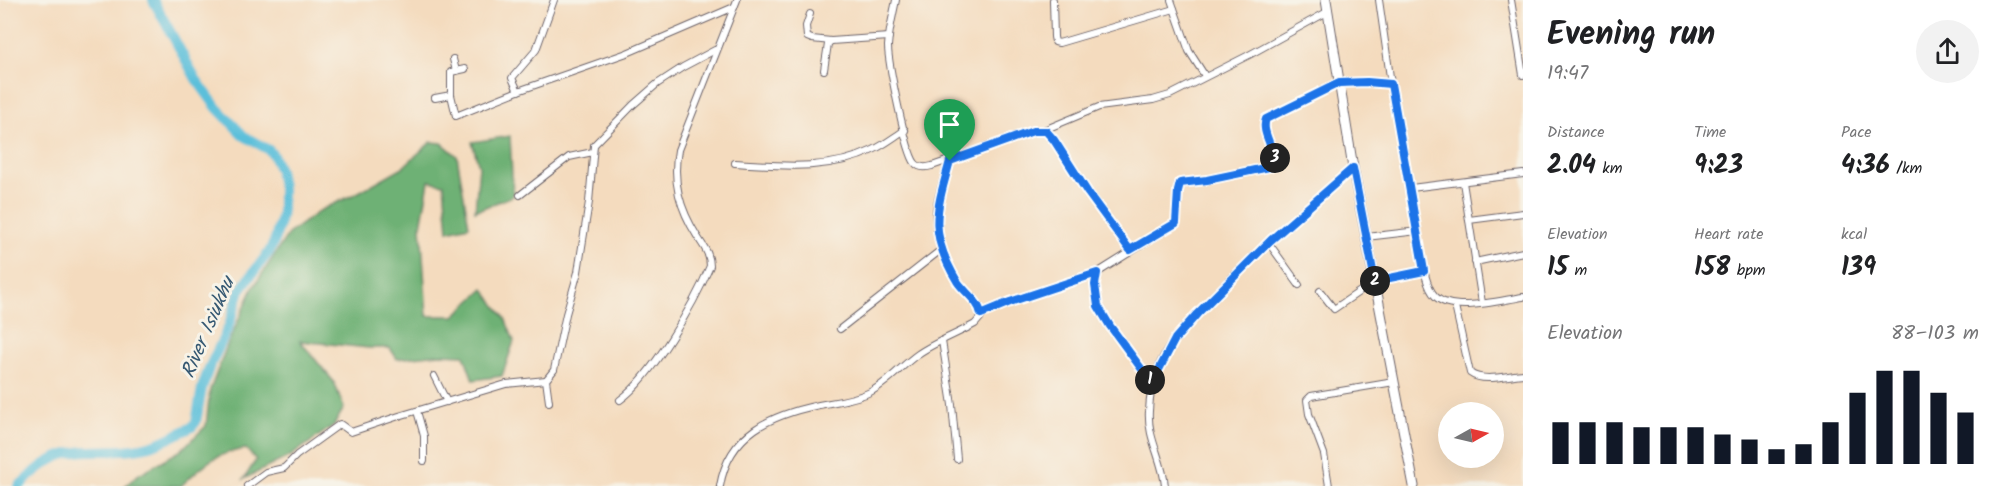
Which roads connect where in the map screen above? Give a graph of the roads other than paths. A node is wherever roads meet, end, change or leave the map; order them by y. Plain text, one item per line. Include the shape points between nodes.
1 (554, 0) edge
2 (896, 0) edge
3 (1053, 0) edge
4 (1171, 0) edge
5 (1326, 0) edge
6 (1379, 0) edge
7 (1511, 0) edge
8 (736, 3) edge
9 (1174, 9) junction
10 (1328, 12) junction
11 (810, 14) dead end
12 (889, 37) junction
13 (831, 40) junction
14 (716, 50) junction
15 (453, 59) dead end
16 (465, 69) dead end
17 (824, 69) dead end
18 (456, 71) junction
19 (1523, 75) edge
20 (1205, 76) junction
21 (1339, 83) junction
22 (1391, 84) junction
23 (518, 91) junction
24 (451, 95) junction
25 (435, 98) dead end
26 (905, 130) junction
27 (1044, 130) junction
28 (593, 152) junction
29 (950, 161) junction
30 (735, 163) dead end
31 (1353, 168) junction
32 (1523, 174) edge
33 (1462, 182) junction
34 (1411, 188) junction
35 (520, 195) dead end
36 (1523, 213) edge
37 (1469, 220) junction
38 (1418, 231) junction
39 (1366, 237) junction
40 (1268, 242) junction
41 (942, 249) junction
42 (1130, 250) junction
43 (1523, 252) edge
44 (1475, 262) junction
45 (1424, 271) junction
46 (1097, 273) junction
47 (1375, 281) junction
48 (1299, 285) dead end
49 (1320, 291) dead end
50 (1523, 297) edge
51 (1482, 303) junction
52 (1455, 306) junction
53 (981, 314) junction
54 (840, 329) dead end
55 (942, 341) junction
56 (1523, 374) edge
57 (434, 376) dead end
58 (546, 380) junction
59 (1394, 382) junction
60 (1152, 383) junction
61 (620, 400) dead end
62 (447, 402) junction
63 (549, 402) dead end
64 (417, 411) junction
65 (957, 459) dead end
66 (424, 461) dead end
67 (248, 486) edge
68 (720, 486) edge
69 (1165, 486) edge
70 (1329, 486) edge
71 (1414, 486) edge

1 - 23 street via 536,50 512,78
2 - 12 street
3 - 9 street via 1054,37 1059,43
4 - 9 street
5 - 10 main road
6 - 22 street
7 - 19 street
8 - 14 street
8 - 23 street via 627,53
9 - 20 street via 1190,51
10 - 20 street
10 - 21 main road
11 - 13 street via 807,37
12 - 13 street
12 - 26 street via 892,82
13 - 17 street
14 - 28 street via 675,73 633,105 602,135
14 - 61 street via 675,164 681,205 708,253 710,266 663,351 634,390
15 - 18 street
16 - 18 street
18 - 24 street via 451,72
20 - 27 street via 1162,97 1099,108
21 - 22 street
21 - 31 main road
21 - 42 street via 1265,120 1275,160 1273,167 1180,183 1176,223
22 - 34 street
23 - 24 street via 456,116
24 - 25 street
26 - 29 street via 913,161 920,167
26 - 30 street via 873,151 850,160 793,166
27 - 29 street
27 - 42 street
28 - 35 street via 561,161
28 - 58 street via 578,272 554,370
29 - 41 street via 937,210
31 - 39 main road
31 - 40 street
32 - 33 street
33 - 34 street
33 - 37 street
34 - 38 street
36 - 37 street
37 - 44 street
38 - 39 street
38 - 45 street
39 - 47 main road
40 - 48 street
40 - 60 street via 1175,339
41 - 53 street via 957,280
41 - 54 street
42 - 46 street
43 - 44 street
44 - 51 street
45 - 47 street
45 - 52 street via 1434,295
46 - 53 street
46 - 60 street via 1098,306
47 - 49 street via 1334,309
47 - 59 main road
50 - 51 street
51 - 52 street
52 - 56 street via 1470,374 1485,378
53 - 55 street via 975,324
55 - 65 street
55 - 68 street via 922,351 866,394 792,412 743,437 731,453
57 - 62 street
58 - 62 street via 506,384
58 - 63 street
59 - 70 street via 1306,400 1324,454
59 - 71 main road
60 - 69 street via 1148,424
62 - 64 street
64 - 66 street via 424,436
64 - 67 street via 351,432 340,424 284,468 266,472

